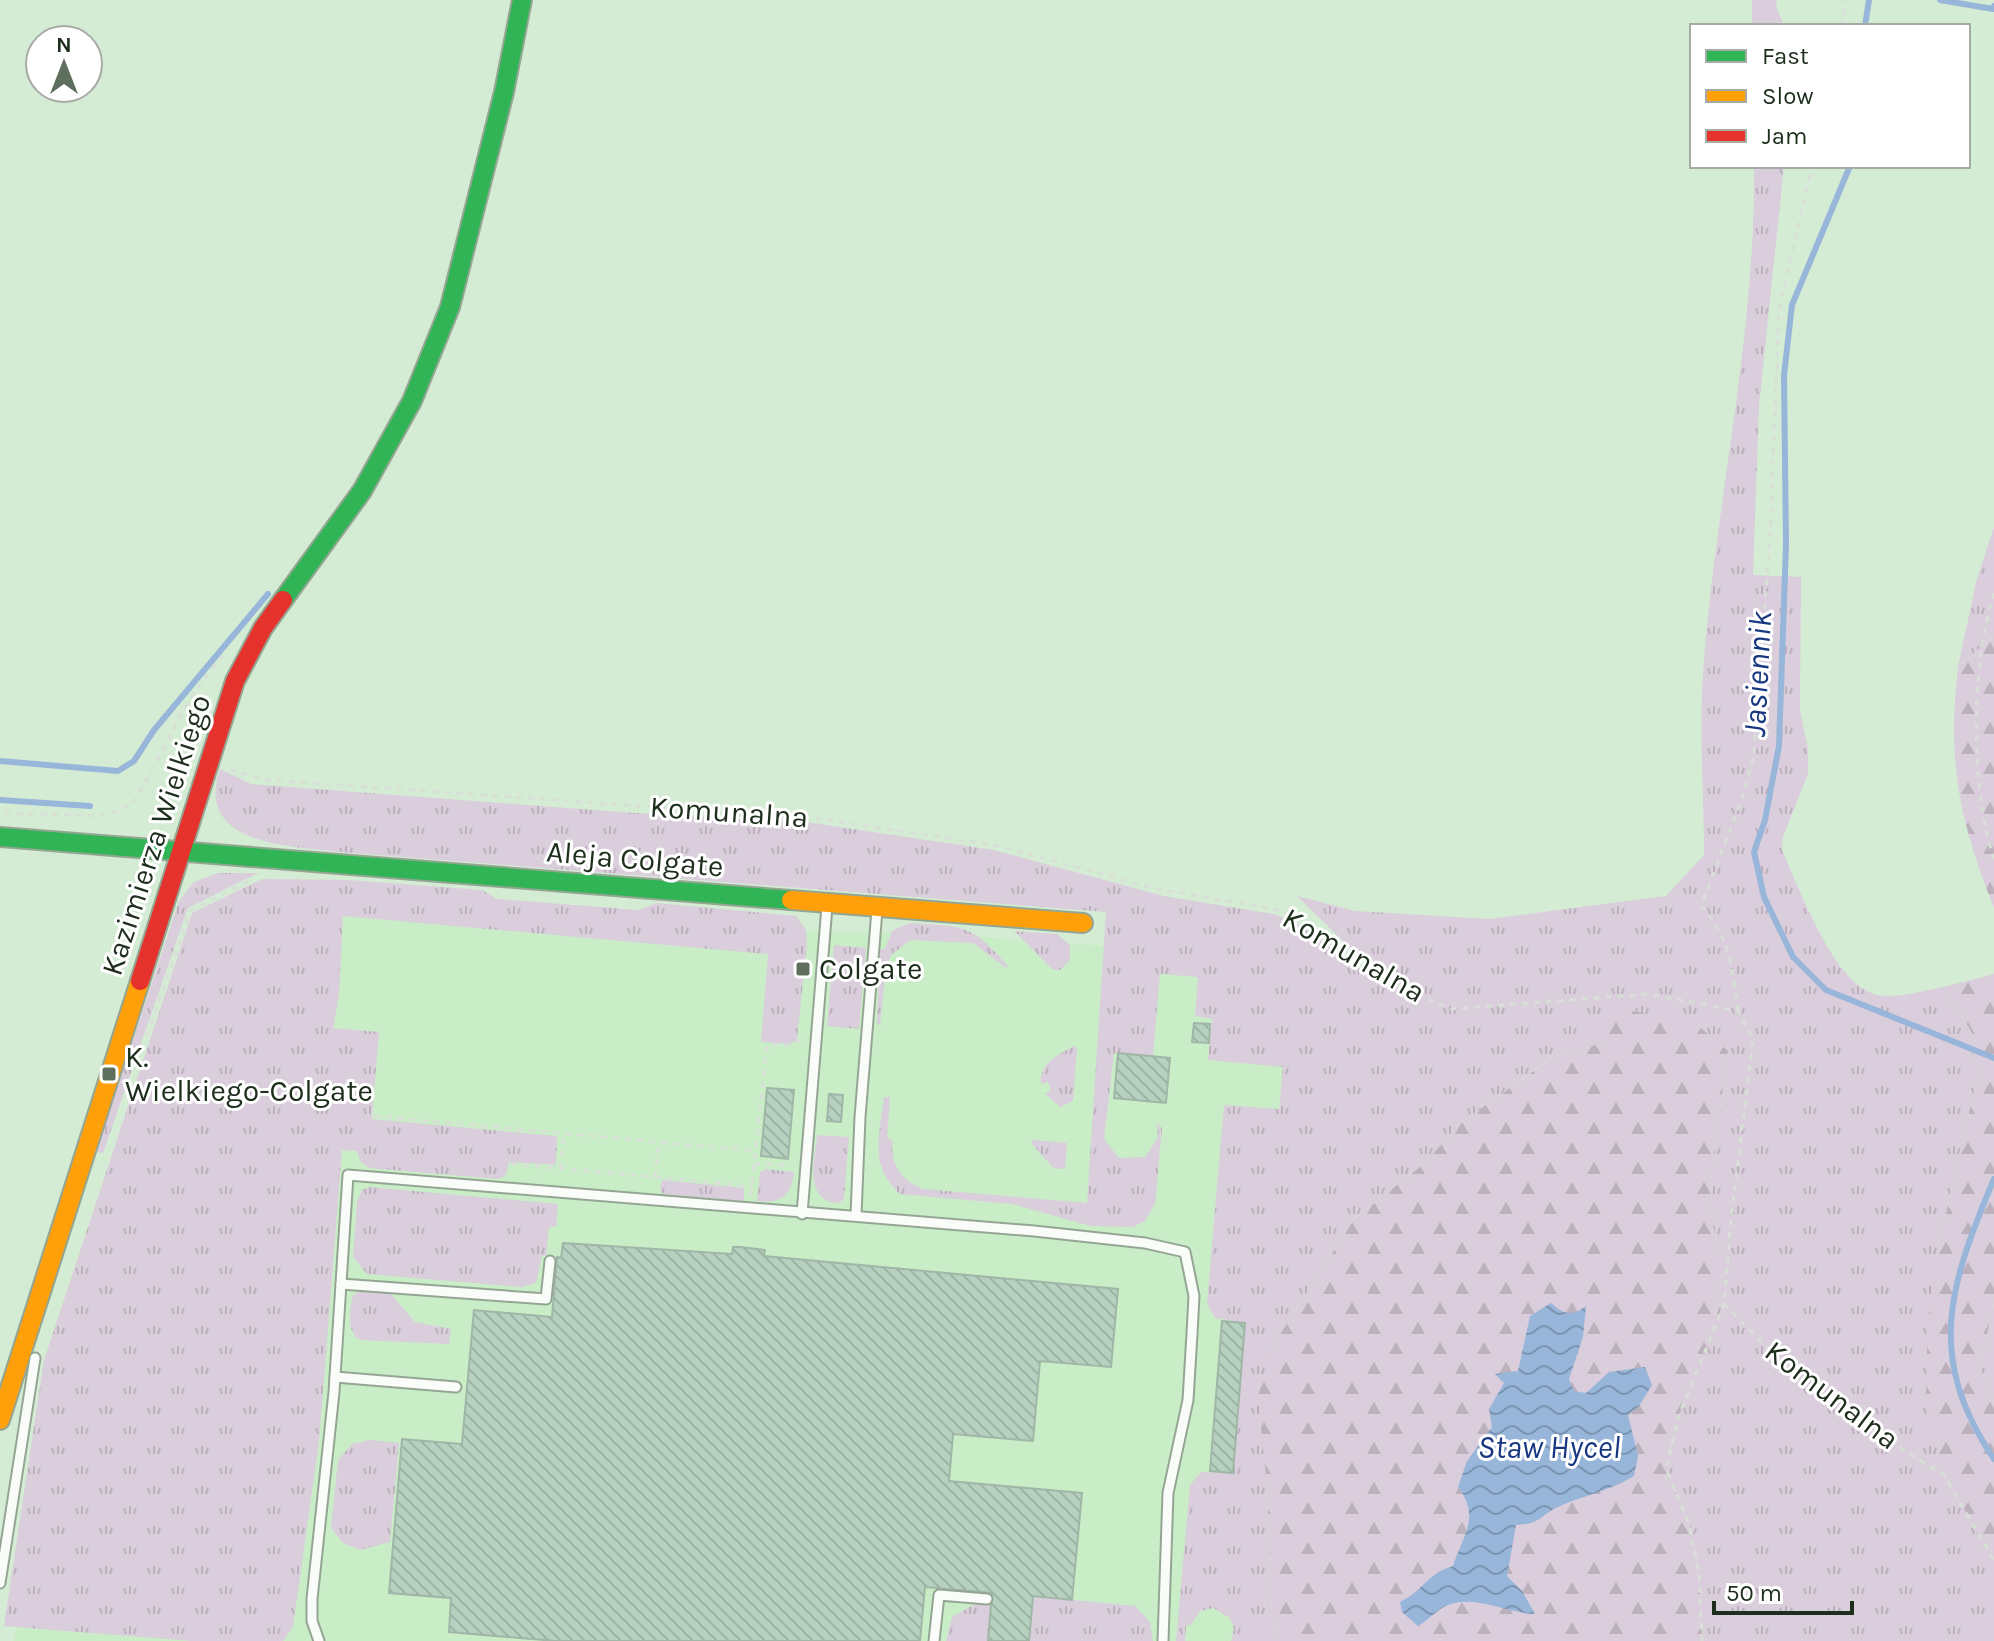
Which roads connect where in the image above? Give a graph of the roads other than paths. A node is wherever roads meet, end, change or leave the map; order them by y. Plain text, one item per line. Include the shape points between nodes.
1 (522, 0) edge
2 (0, 837) edge
3 (183, 851) junction
4 (827, 902) junction
5 (877, 907) junction
6 (1083, 923) dead end
7 (802, 1214) junction
8 (856, 1215) junction
9 (550, 1261) dead end
10 (341, 1284) junction
11 (35, 1358) dead end
12 (335, 1377) junction
13 (456, 1387) dead end
14 (0, 1420) edge
15 (0, 1583) edge
16 (987, 1599) dead end
17 (319, 1641) edge
18 (934, 1641) edge
19 (1163, 1641) edge

1 - 3 street, Kazimierza Wielkiego via 450,307 412,401 362,491 263,628 235,681
2 - 3 street, Aleja Colgate
3 - 4 street, Aleja Colgate
3 - 14 street, Kazimierza Wielkiego
4 - 5 street, Aleja Colgate
4 - 7 lane
5 - 6 street, Aleja Colgate
5 - 8 lane
7 - 8 lane
7 - 10 lane via 348,1175
8 - 19 lane via 1145,1243 1185,1252 1193,1322 1188,1400 1168,1493
9 - 10 lane via 546,1299
10 - 12 lane
11 - 15 lane
12 - 13 lane
12 - 17 lane via 312,1599
16 - 18 lane via 939,1595

